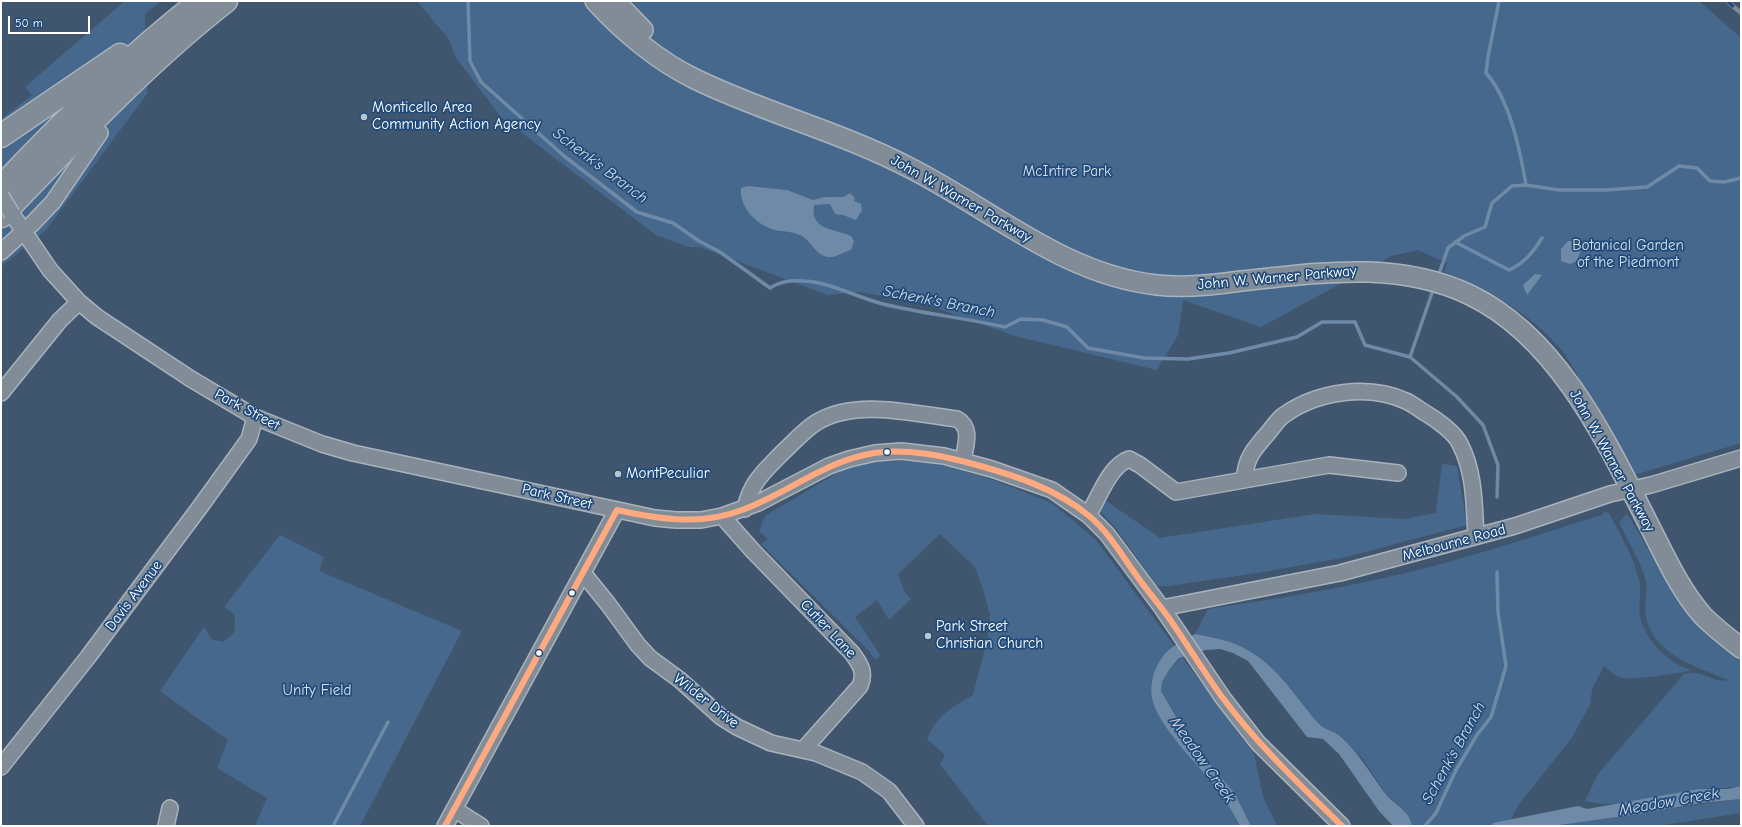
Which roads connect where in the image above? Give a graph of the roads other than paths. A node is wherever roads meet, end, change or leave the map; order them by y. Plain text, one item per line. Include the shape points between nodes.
1 (199, 1) edge
2 (226, 1) edge
3 (595, 1) edge
4 (615, 1) edge
5 (174, 22) junction
6 (139, 74) junction
7 (720, 90) junction
8 (100, 133) joint
9 (1, 136) edge
10 (1, 187) edge
11 (1, 196) edge
12 (6, 215) edge
13 (23, 232) junction
14 (1, 252) edge
15 (79, 302) junction
16 (1, 393) edge
17 (255, 417) junction
18 (1741, 458) edge
19 (963, 461) junction
20 (1398, 473) dead end
21 (1244, 480) junction
22 (1631, 489) junction
23 (745, 509) junction
24 (617, 510) junction
25 (1088, 515) junction
26 (722, 516) junction
27 (1476, 536) junction
28 (583, 573) junction
29 (1162, 608) junction
30 (1741, 648) edge
31 (804, 750) junction
32 (1, 767) edge
33 (170, 808) dead end
34 (454, 809) junction
35 (166, 826) edge
36 (445, 826) edge
37 (481, 826) edge
38 (916, 826) edge
39 (1342, 826) edge

1 - 5 highway
2 - 6 highway
3 - 7 main road, John W. Warner Parkway via 622,28 670,64
4 - 7 main road, John W. Warner Parkway via 652,38
5 - 9 highway via 83,79
5 - 10 highway via 44,142
6 - 8 highway
6 - 12 highway
7 - 22 main road, John W. Warner Parkway via 836,134 910,168 1063,257 1108,275 1160,285 1190,286 1337,271 1387,272 1418,277 1470,295 1508,319 1549,359 1572,387
8 - 13 street via 53,202
11 - 12 street, Park Street, bridge
12 - 13 street, Park Street
13 - 14 street
13 - 15 street, Park Street via 50,270
15 - 16 street via 60,320
15 - 17 street, Park Street via 119,332
17 - 24 street, Park Street via 322,444 353,453
17 - 32 street, Davis Avenue via 245,445 205,501 88,657
18 - 22 street, Melbourne Road
19 - 23 street, Park Street via 923,452 901,451 856,457 823,468
19 - 23 street via 967,432 962,422 957,419 865,408 838,412 807,429 760,476 753,485
19 - 25 street, Park Street via 1052,490
20 - 21 street via 1329,465
21 - 25 street via 1176,492 1129,459 1114,471
21 - 27 street via 1246,464 1252,451 1282,416 1296,407 1322,397 1350,391 1374,392 1406,401 1438,421 1460,443 1472,478
22 - 27 street, Melbourne Road
22 - 30 main road, John W. Warner Parkway via 1670,566 1697,608 1720,632
23 - 26 street, Park Street
24 - 26 street, Park Street via 676,520 701,520
24 - 28 street
25 - 29 street, Park Street via 1106,534
26 - 31 street, Cutler Lane via 852,653 862,668 863,679 860,686
27 - 29 street, Melbourne Road via 1340,573
28 - 31 street, Wilder Drive via 638,646 722,717 765,740
28 - 34 street
29 - 39 street, Park Street via 1211,682 1258,743
31 - 38 street, Wilder Drive via 862,772 876,781 896,799
33 - 35 street
34 - 36 street
34 - 37 street

